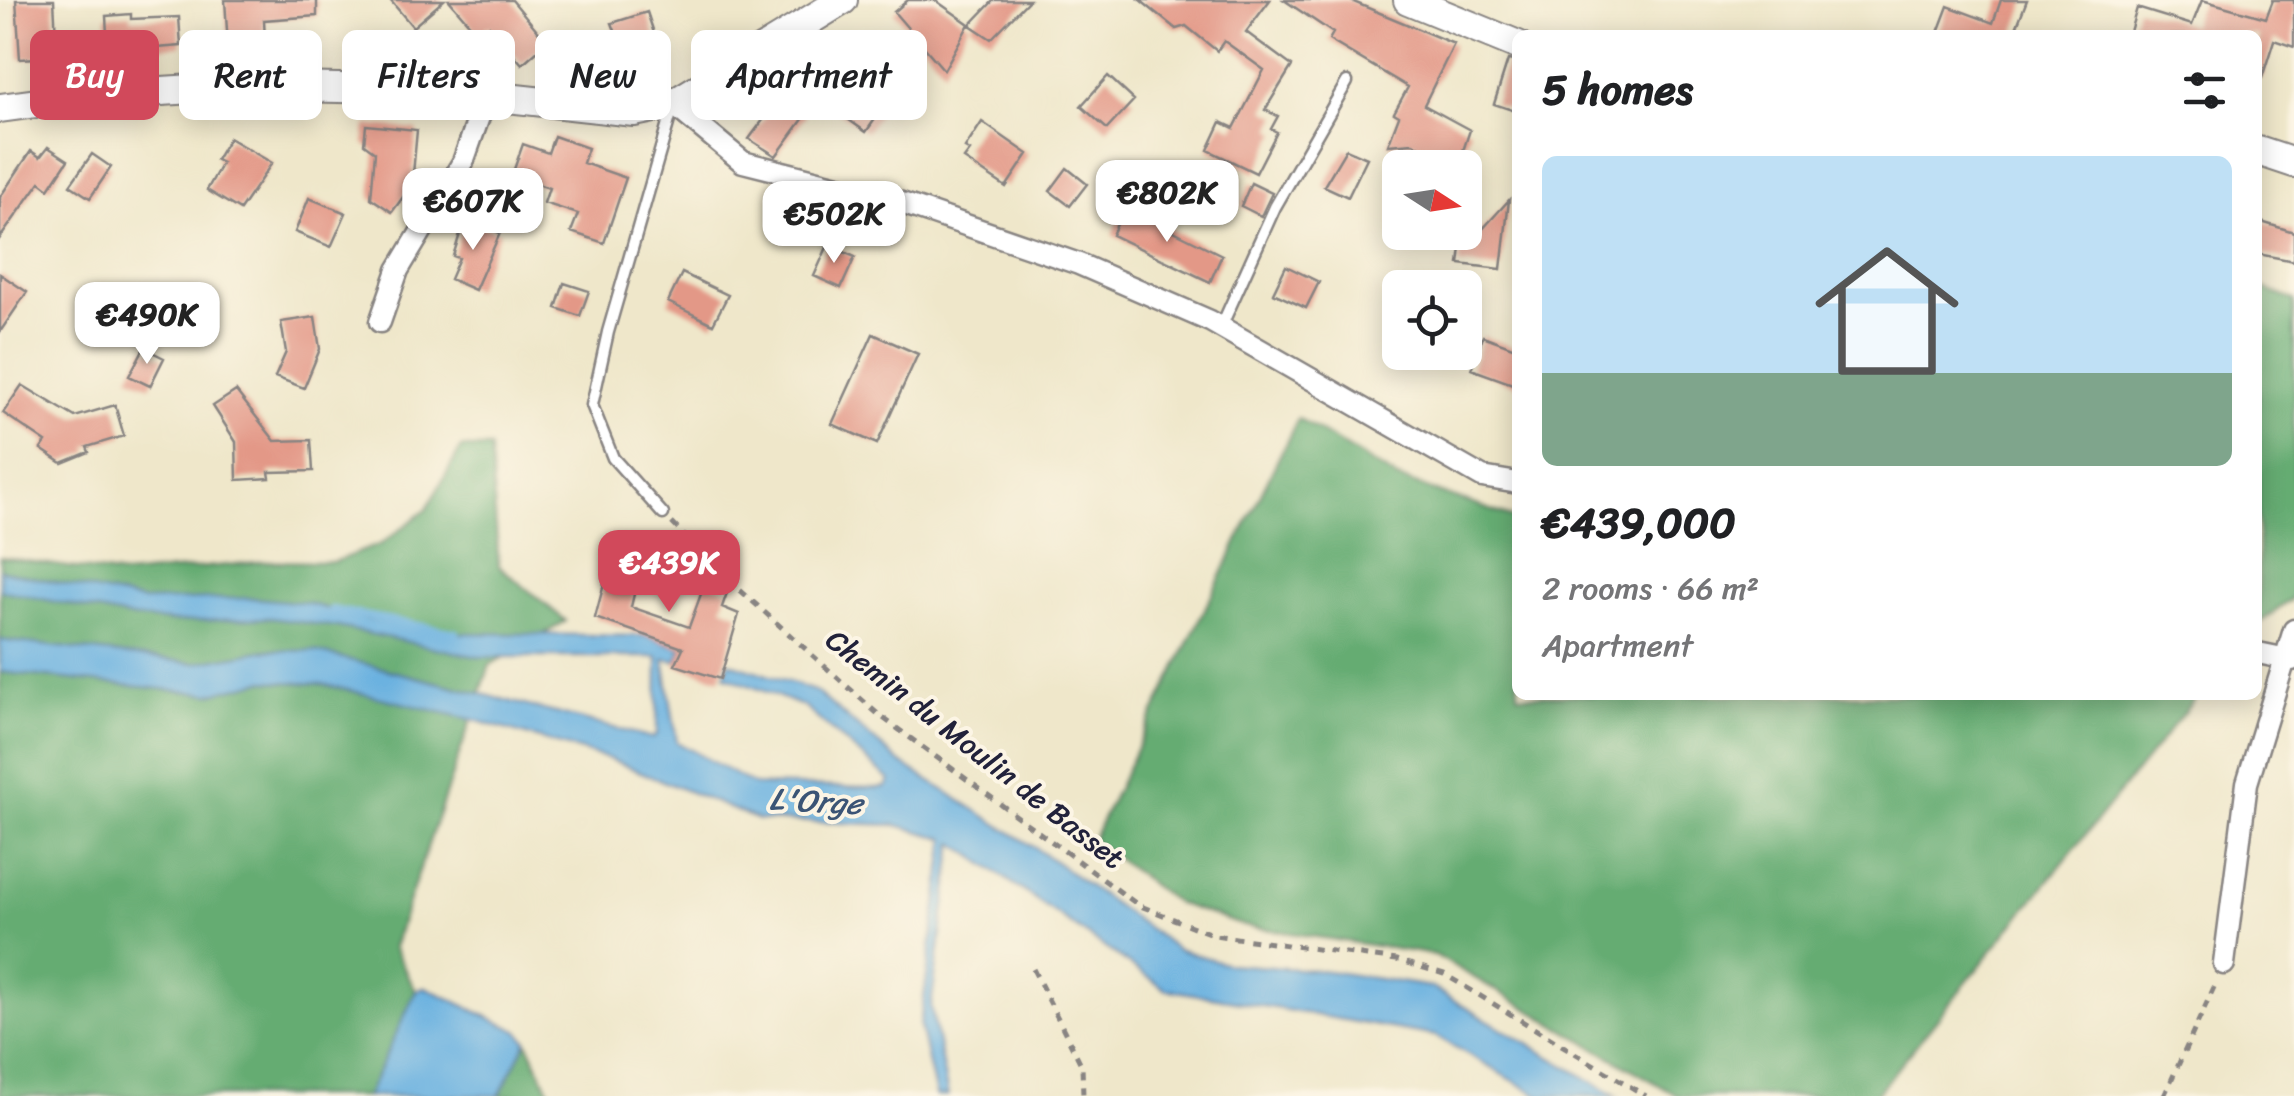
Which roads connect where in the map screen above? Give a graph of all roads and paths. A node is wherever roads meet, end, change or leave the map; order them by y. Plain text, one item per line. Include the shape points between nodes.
1 (843, 0) edge
2 (1408, 0) edge
3 (1512, 43) edge
4 (1347, 82) dead end
5 (342, 88) edge
6 (515, 99) edge
7 (674, 104) junction
8 (0, 108) edge
9 (478, 120) edge
10 (2262, 152) edge
11 (2294, 163) edge
12 (380, 322) dead end
13 (1221, 327) junction
14 (1512, 483) edge
15 (663, 514) joint
16 (2294, 630) edge
17 (2262, 654) edge
18 (2288, 658) edge
19 (2224, 964) joint
20 (1033, 969) dead end
21 (1083, 1096) edge
22 (1646, 1096) edge
23 (2164, 1096) edge

1 - 7 street
2 - 3 street
4 - 13 lane via 1275,207
5 - 8 street via 242,86
6 - 7 street via 634,112
7 - 13 street via 742,162 890,199 1060,258
7 - 15 lane via 592,405 613,458
9 - 12 street via 463,162 398,270
10 - 11 street
13 - 14 street via 1482,477
15 - 22 path, Chemin du Moulin de Basset via 879,715 1138,905 1214,936 1398,960 1444,974
16 - 18 street
17 - 18 street
18 - 19 street via 2248,783
19 - 23 path
20 - 21 path via 1082,1066

